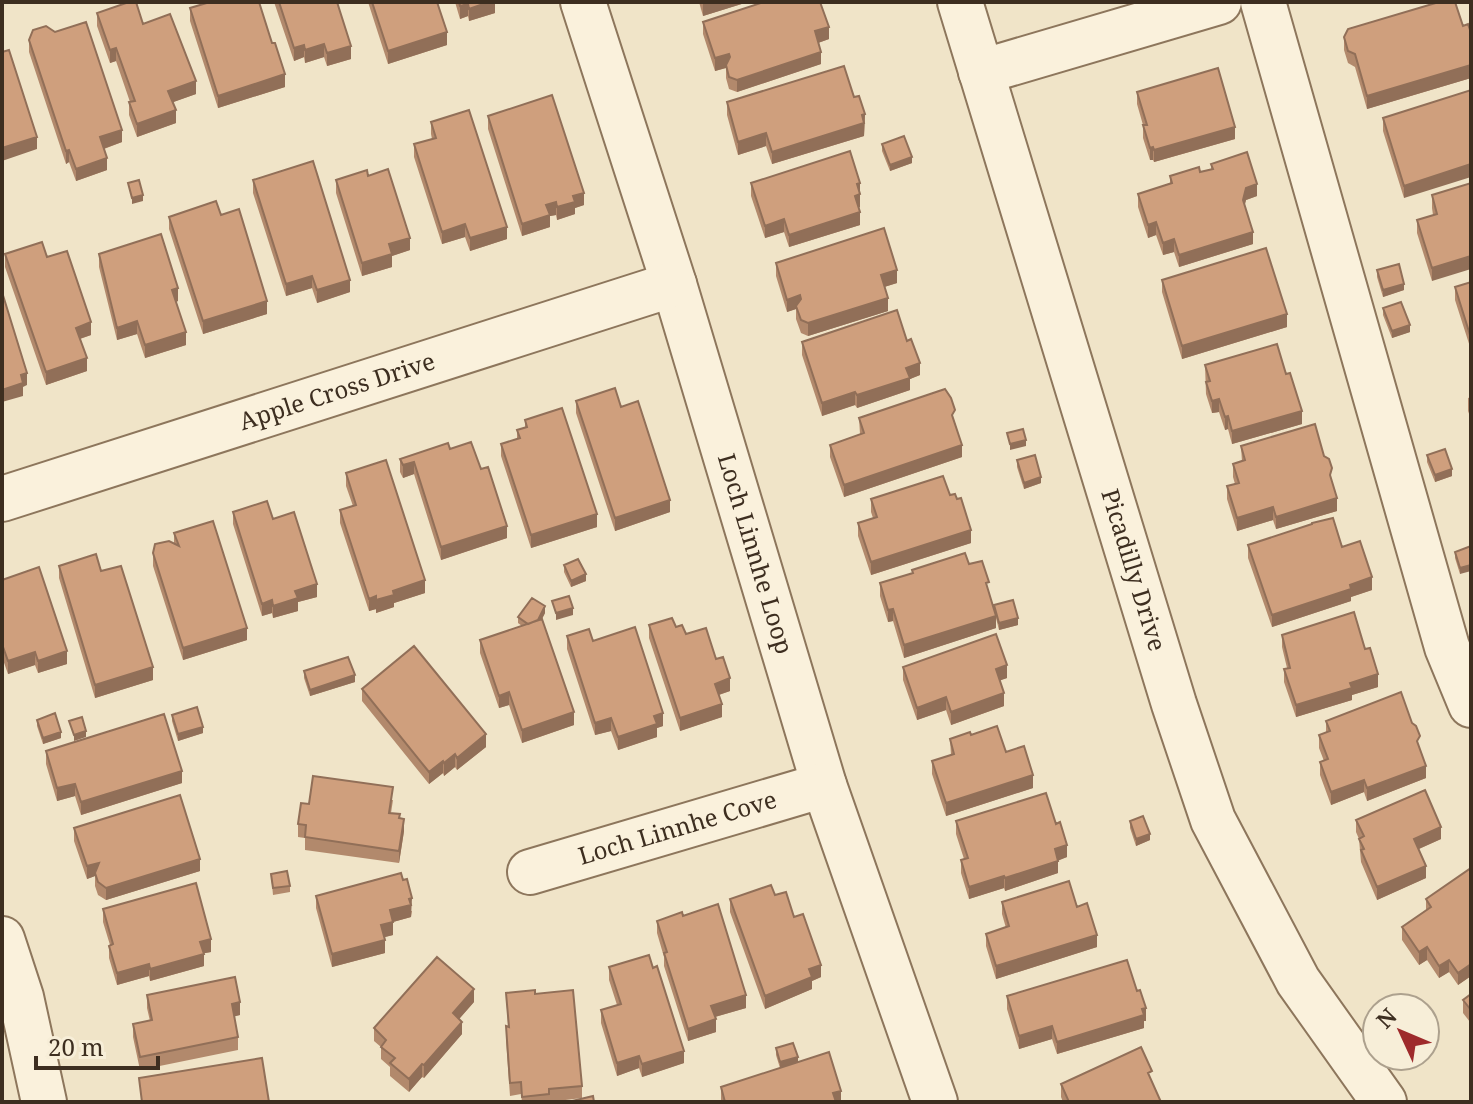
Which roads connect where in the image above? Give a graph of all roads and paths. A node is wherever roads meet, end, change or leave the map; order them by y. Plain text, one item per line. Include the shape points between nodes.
1 (583, 2) edge
2 (960, 2) edge
3 (1219, 2) edge
4 (1263, 2) edge
5 (981, 72) junction
6 (674, 284) junction
7 (2, 499) edge
8 (1471, 705) edge
9 (824, 785) junction
10 (530, 872) dead end
11 (2, 939) edge
12 (44, 1102) edge
13 (935, 1102) edge
14 (1384, 1102) edge

1 - 6 street, Loch Linnhe Loop
2 - 5 street, Picadilly Drive
3 - 5 street
4 - 8 street via 1447,647
5 - 14 street, Picadilly Drive via 1213,820 1298,981
6 - 7 street, Apple Cross Drive
6 - 9 street, Loch Linnhe Loop
9 - 10 street, Loch Linnhe Cove
9 - 13 street, Loch Linnhe Loop
11 - 12 street

